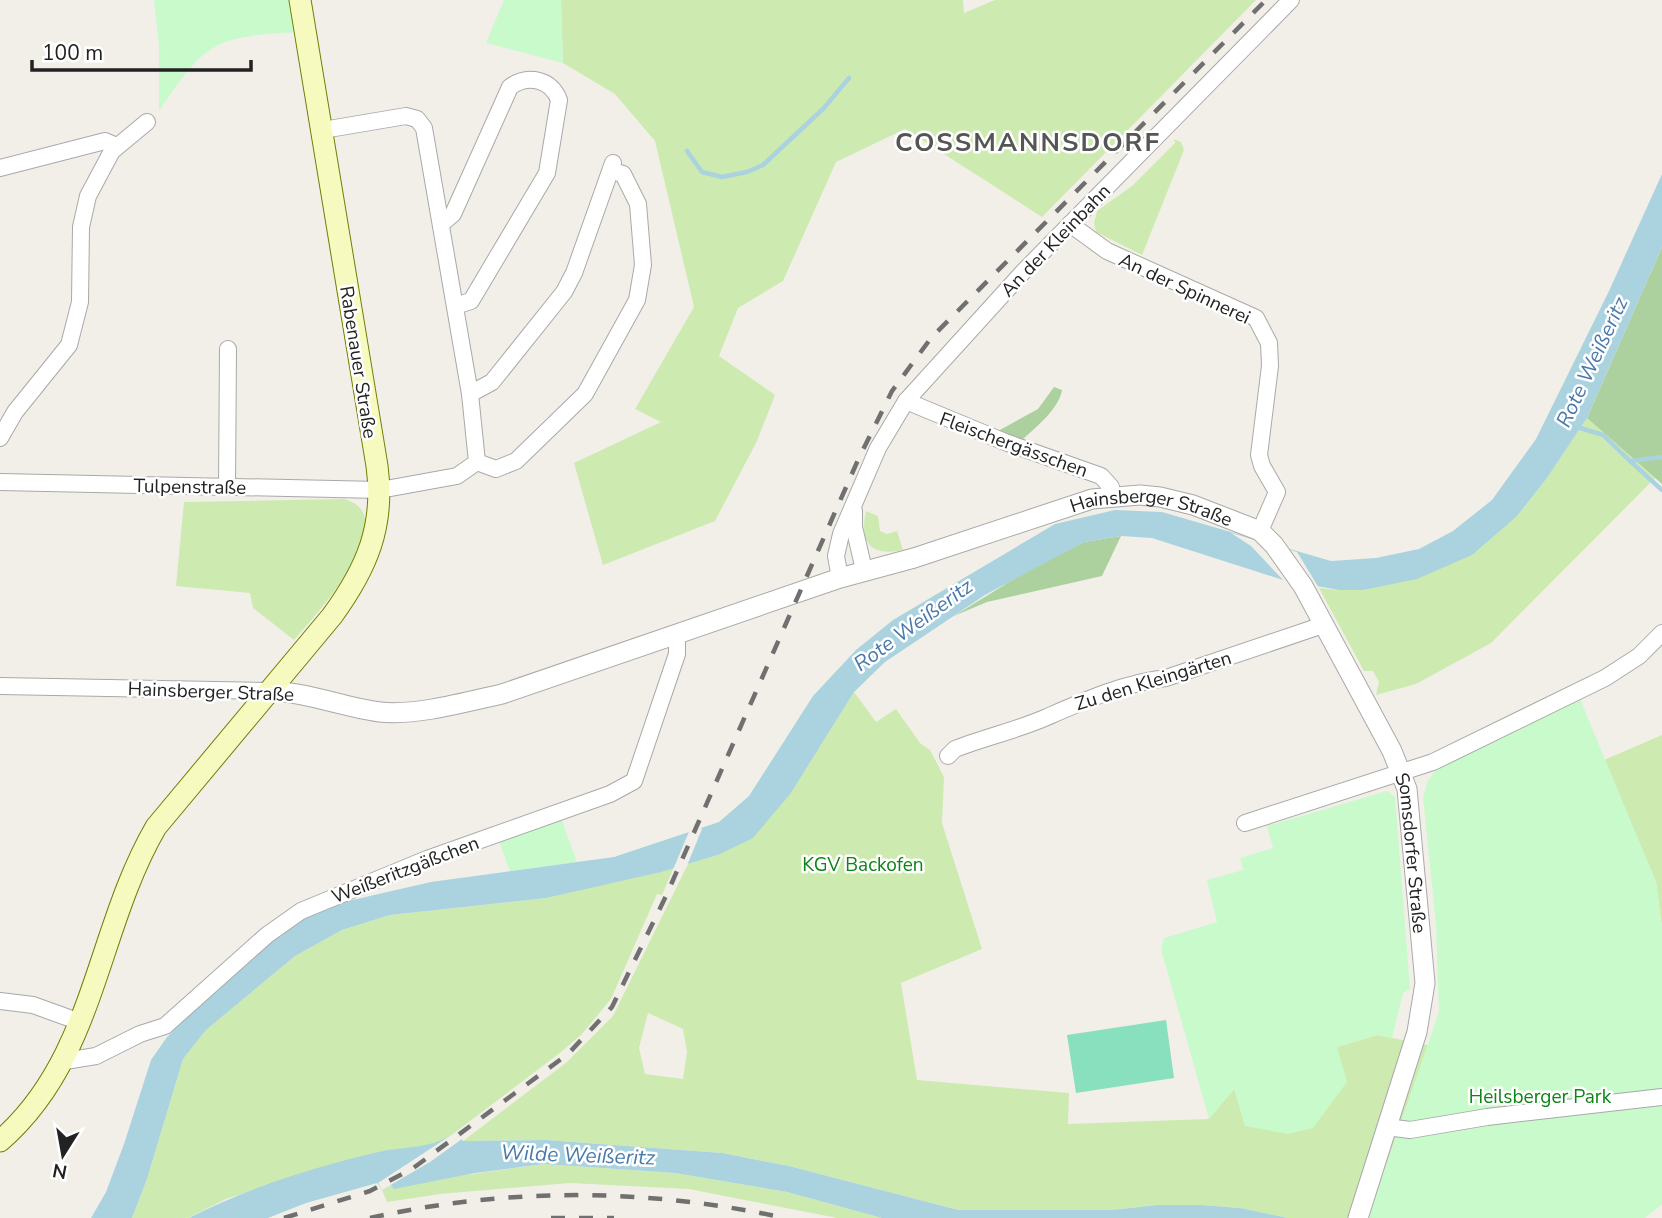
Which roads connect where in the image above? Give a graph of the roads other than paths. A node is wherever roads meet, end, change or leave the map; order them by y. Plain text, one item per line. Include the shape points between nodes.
1 (300, 0) edge
2 (1291, 0) edge
3 (147, 122) dead end
4 (323, 130) junction
5 (112, 151) junction
6 (0, 168) edge
7 (441, 224) junction
8 (1070, 224) junction
9 (455, 306) junction
10 (228, 349) dead end
11 (470, 394) junction
12 (906, 401) junction
13 (0, 438) edge
14 (477, 462) junction
15 (0, 482) edge
16 (226, 487) junction
17 (380, 490) junction
18 (1112, 495) junction
19 (854, 505) junction
20 (1267, 538) junction
21 (864, 570) junction
22 (840, 578) junction
23 (1323, 625) junction
24 (1662, 633) edge
25 (677, 635) junction
26 (0, 686) edge
27 (269, 691) junction
28 (948, 756) dead end
29 (1402, 773) junction
30 (1245, 823) dead end
31 (0, 1001) edge
32 (80, 1022) junction
33 (65, 1061) junction
34 (1662, 1097) edge
35 (1387, 1127) junction
36 (0, 1141) edge
37 (1358, 1217) edge

1 - 4 main road, Rabenauer Straße
2 - 8 street, An der Kleinbahn
3 - 5 street
4 - 7 street via 383,119 417,119 424,128
4 - 17 main road, Rabenauer Straße
5 - 6 street via 112,144 105,141 91,143
5 - 13 street via 83,209 80,302 69,345
7 - 9 street
7 - 9 street via 453,214 510,87 520,80 547,83 559,100 547,173 471,300
8 - 12 street, An der Kleinbahn
8 - 20 street, An der Spinnerei via 1107,251 1256,318 1269,343 1270,366 1259,455 1277,492
9 - 11 street
10 - 16 street
11 - 14 street
11 - 14 street via 492,382 564,292 613,166 623,174 638,204 643,265 637,300 585,394 516,461 496,469
12 - 18 street, Fleischergässchen via 1101,476
12 - 19 street, An der Kleinbahn via 878,448
14 - 17 street, Tulpenstraße via 457,475
15 - 16 street, Tulpenstraße
16 - 17 street, Tulpenstraße
17 - 27 main road, Rabenauer Straße via 375,540 358,579
18 - 20 street, Hainsberger Straße via 1193,505
18 - 21 street, Hainsberger Straße
19 - 21 street, An der Kleinbahn
19 - 22 street, An der Kleinbahn via 836,556
20 - 23 street via 1303,586
21 - 22 street, Hainsberger Straße
22 - 25 street, Hainsberger Straße
23 - 28 street, Zu den Kleingärten via 1068,706 955,749
23 - 29 street
24 - 29 street, Somsdorfer Straße via 1639,656 1605,678
25 - 27 street, Hainsberger Straße via 502,694 420,709 383,712 306,694
25 - 33 street, Weißeritzgäßchen via 677,654 634,781 301,911 267,935 165,1026 96,1056
26 - 27 street, Hainsberger Straße
27 - 32 main road, Rabenauer Straße via 183,790 139,856
29 - 30 street
29 - 35 street, Somsdorfer Straße via 1416,858 1425,983 1417,1032
31 - 32 street via 33,1005
32 - 33 main road, Rabenauer Straße
33 - 36 main road, Rabenauer Straße via 32,1109
34 - 35 street via 1402,1131
35 - 37 street, Somsdorfer Straße

